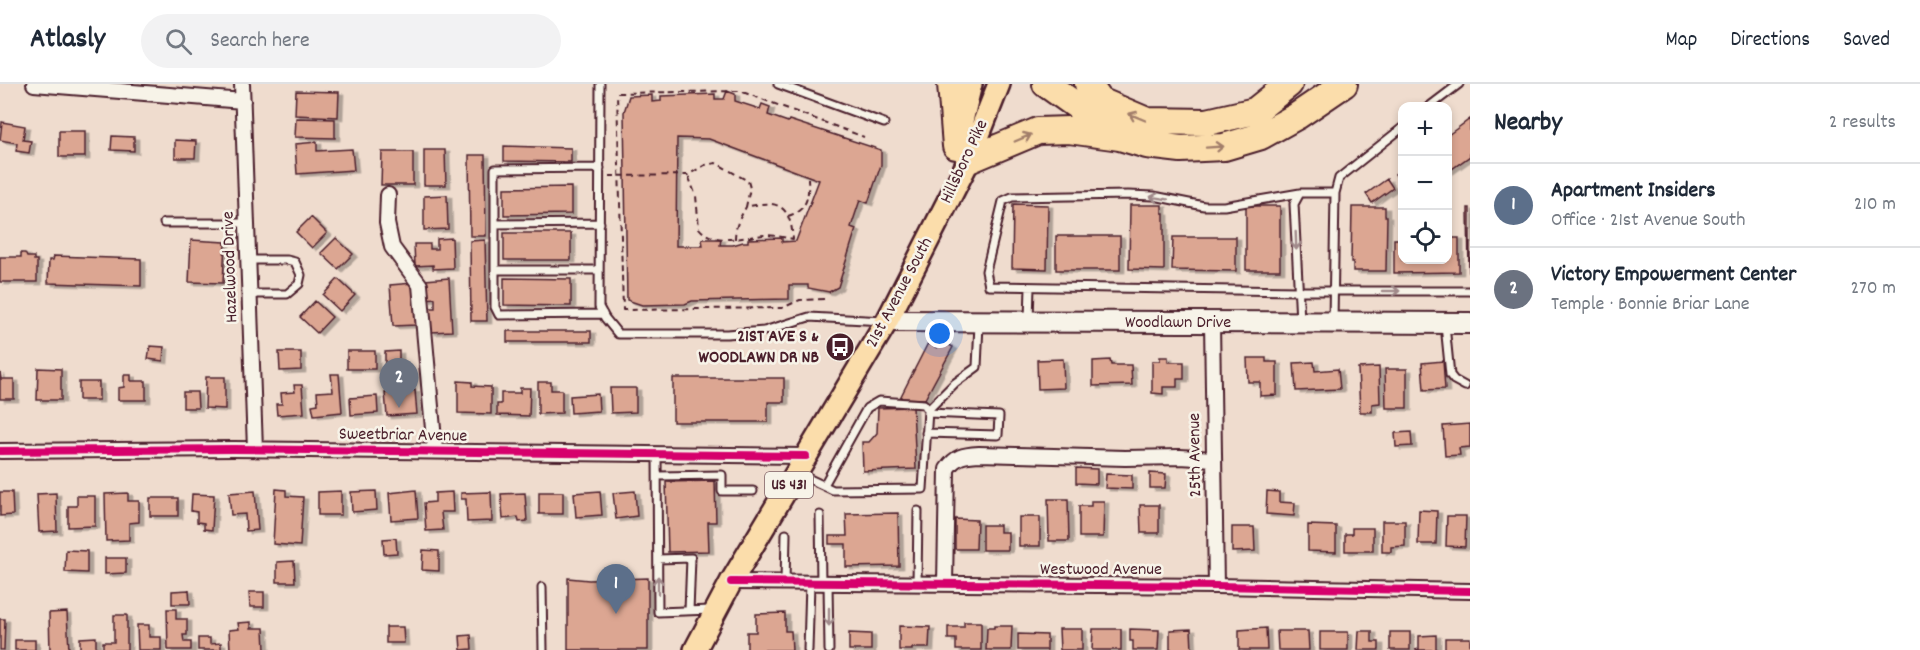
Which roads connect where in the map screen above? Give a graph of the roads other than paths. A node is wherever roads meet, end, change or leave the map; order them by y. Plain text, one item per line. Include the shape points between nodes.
1 (34, 84) edge
2 (242, 84) edge
3 (600, 84) edge
4 (778, 84) edge
5 (951, 84) edge
6 (970, 84) edge
7 (999, 84) edge
8 (1046, 84) edge
9 (1088, 84) edge
10 (1289, 84) edge
11 (1344, 84) edge
12 (1459, 84) edge
13 (243, 101) junction
14 (1435, 102) edge
15 (884, 123) dead end
16 (1398, 131) edge
17 (1120, 137) junction
18 (962, 153) junction
19 (600, 172) junction
20 (1300, 193) junction
21 (1335, 193) junction
22 (388, 195) dead end
23 (940, 215) joint
24 (164, 223) dead end
25 (248, 223) junction
26 (600, 223) junction
27 (495, 224) junction
28 (249, 260) junction
29 (495, 270) junction
30 (600, 270) junction
31 (1030, 287) junction
32 (1298, 291) junction
33 (1332, 291) junction
34 (1470, 291) edge
35 (250, 294) junction
36 (603, 314) junction
37 (887, 321) junction
38 (1300, 321) junction
39 (980, 322) junction
40 (1029, 322) junction
41 (1333, 322) junction
42 (1445, 322) junction
43 (1212, 323) junction
44 (1470, 323) edge
45 (1465, 386) dead end
46 (928, 412) junction
47 (926, 433) junction
48 (255, 449) junction
49 (0, 451) edge
50 (435, 451) junction
51 (657, 454) junction
52 (1214, 459) junction
53 (801, 464) junction
54 (658, 476) junction
55 (824, 485) junction
56 (753, 491) dead end
57 (918, 511) dead end
58 (820, 515) dead end
59 (786, 534) dead end
60 (658, 559) junction
61 (731, 582) junction
62 (785, 583) junction
63 (820, 583) junction
64 (917, 584) junction
65 (945, 584) junction
66 (1216, 586) junction
67 (542, 587) dead end
68 (1470, 591) edge
69 (717, 610) junction
70 (689, 611) junction
71 (543, 650) edge
72 (695, 650) edge
73 (808, 650) edge
74 (829, 650) edge

1 - 13 street
2 - 13 street, Hazelwood Drive
3 - 19 lane
4 - 15 lane
5 - 18 highway
6 - 18 main road, Hillsboro Pike / US 431
7 - 18 main road, Hillsboro Pike / US 431
8 - 17 highway
10 -> 9 highway via 1254,111 1207,123 1147,121 1100,101
17 -> 11 highway via 1181,149 1224,147 1261,136
12 - 14 lane
13 - 25 street, Hazelwood Drive
16 - 21 lane via 1339,178
18 -> 17 highway via 1038,131 1068,130
18 - 23 main road, Hillsboro Pike / US 431
19 - 26 lane
19 - 27 lane via 495,169
20 - 21 lane
20 -> 31 lane via 1224,206 1154,196 1012,197 1004,201 986,271 989,286
20 -> 32 lane via 1294,204
21 - 33 lane
22 - 50 street via 387,223 392,247 420,285
23 - 37 main road, 21st Avenue South / US 431
24 - 25 lane
25 - 28 street, Hazelwood Drive
26 - 27 lane
26 - 30 lane
27 - 29 lane
28 - 35 street, Hazelwood Drive
28 - 35 lane via 295,262 301,275 299,284 287,294
29 - 30 lane
29 - 36 lane via 495,307 500,315
30 - 36 lane via 599,307
31 - 32 lane
31 - 40 lane
32 - 33 lane
32 - 38 lane
33 -> 34 lane
33 - 41 lane
35 - 48 street, Hazelwood Drive
36 - 37 lane via 618,334 764,331 809,317
37 - 39 main road, Woodlawn Drive
37 - 53 main road, 21st Avenue South / US 431
38 - 41 main road, Woodlawn Drive
38 - 43 main road, Woodlawn Drive
39 - 40 main road, Woodlawn Drive
39 - 46 lane via 977,367 955,383
40 - 43 main road, Woodlawn Drive
41 - 42 main road, Woodlawn Drive
42 - 44 main road, Woodlawn Drive
42 - 45 lane via 1450,375
43 - 52 street, 25th Avenue
46 - 47 lane
46 - 47 lane via 999,416 999,435
46 - 55 lane via 924,404 879,401 867,408
47 - 55 lane via 923,489 833,490
48 - 49 street, Sweetbriar Avenue
48 - 50 street, Sweetbriar Avenue
50 - 51 street, Sweetbriar Avenue
51 - 53 street, Sweetbriar Avenue
51 - 54 lane
52 - 65 street via 979,454 954,459 947,469
52 - 66 street, 25th Avenue
53 - 55 lane
53 - 61 main road, 21st Avenue South / US 431
54 - 56 lane via 722,475 722,491
54 - 60 lane
57 - 64 lane
58 - 63 lane
59 - 62 lane
70 -> 60 lane via 658,612
60 - 70 lane via 691,558
61 - 62 street, Westwood Avenue
61 - 69 main road, 21st Avenue South / US 431
62 - 63 street, Westwood Avenue
63 - 64 street, Westwood Avenue
63 - 73 lane
63 -> 74 lane
64 - 65 street, Westwood Avenue
65 - 66 street, Westwood Avenue
66 - 68 street, Westwood Avenue
67 - 71 lane
69 - 70 lane
69 - 72 main road, 21st Avenue South / US 431

